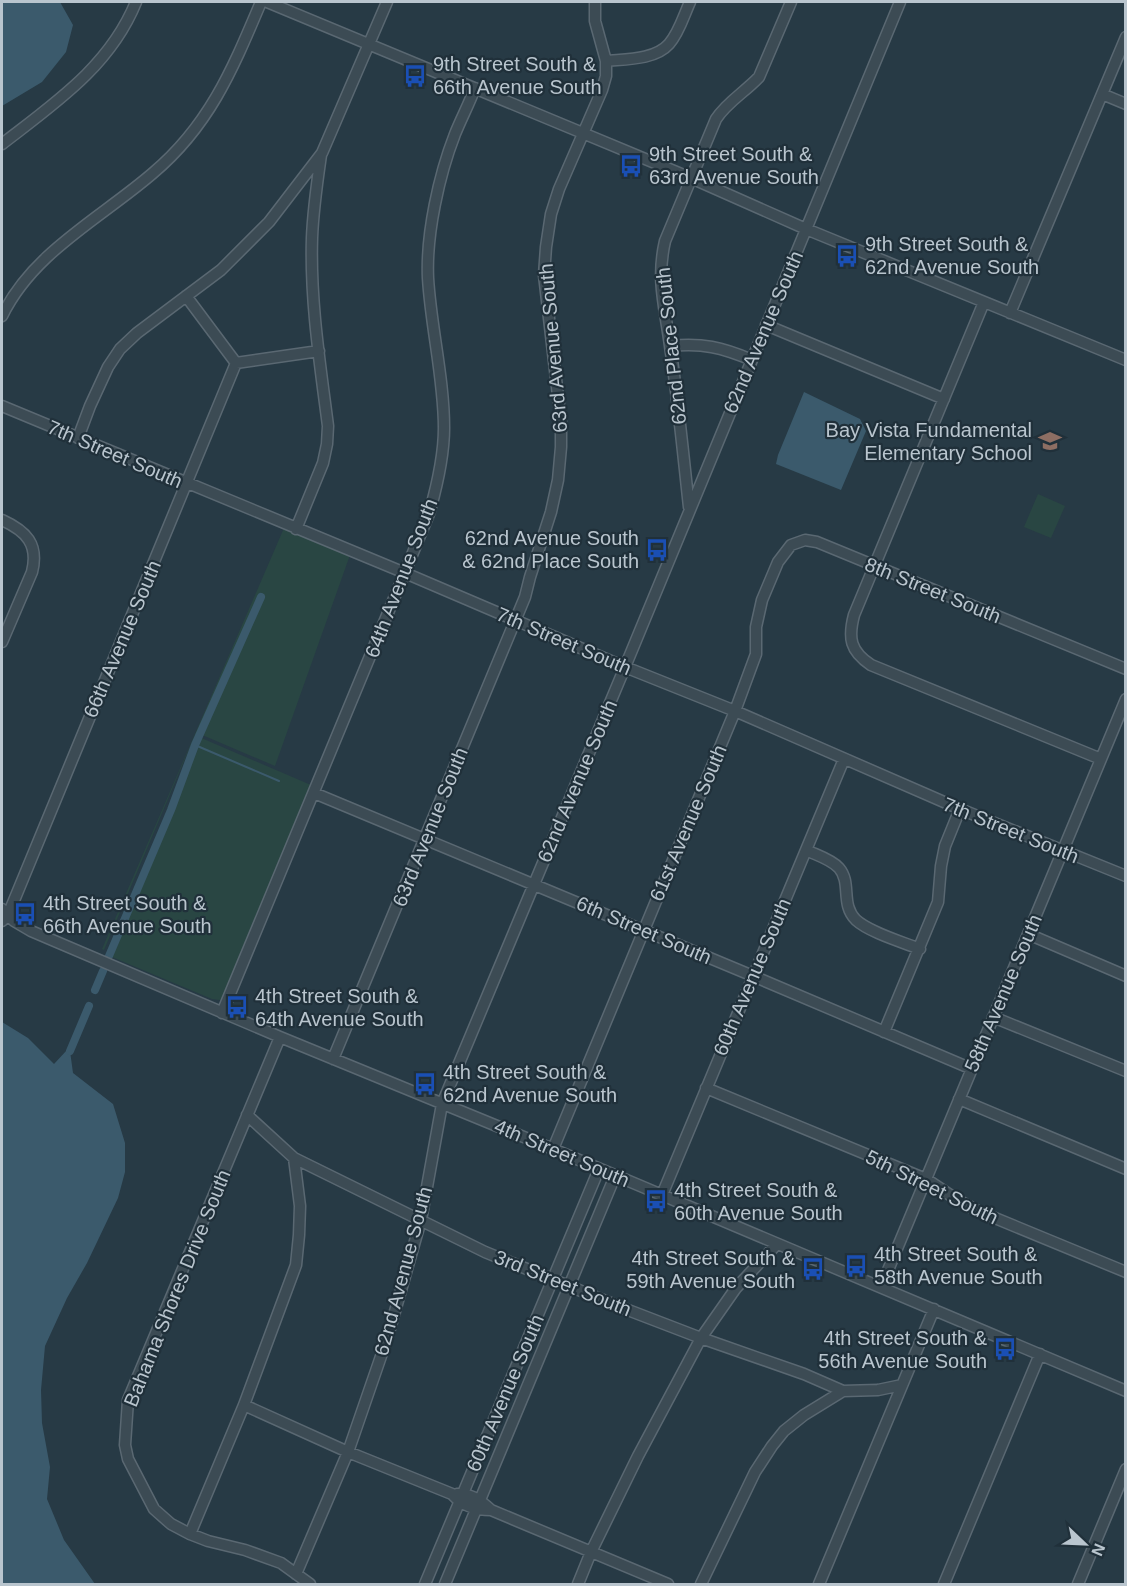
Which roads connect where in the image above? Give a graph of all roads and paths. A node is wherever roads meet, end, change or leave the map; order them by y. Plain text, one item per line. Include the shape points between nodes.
1 (136, 2) edge
2 (261, 2) edge
3 (267, 2) edge
4 (387, 2) edge
5 (595, 2) edge
6 (690, 2) edge
7 (790, 2) edge
8 (900, 2) edge
9 (1125, 37) edge
10 (370, 44) junction
11 (606, 61) junction
12 (475, 88) junction
13 (1102, 94) junction
14 (1125, 104) edge
15 (583, 133) junction
16 (2, 144) edge
17 (322, 153) junction
18 (691, 178) junction
19 (806, 229) junction
20 (186, 296) junction
21 (984, 302) junction
22 (1010, 313) junction
23 (2, 316) edge
24 (766, 325) junction
25 (670, 346) junction
26 (319, 351) junction
27 (752, 360) junction
28 (1125, 360) edge
29 (236, 363) junction
30 (944, 399) junction
31 (2, 406) edge
32 (78, 438) junction
33 (186, 484) junction
34 (689, 510) junction
35 (2, 520) edge
36 (296, 529) junction
37 (874, 566) junction
38 (405, 573) junction
39 (765, 593) joint
40 (515, 620) junction
41 (2, 642) edge
42 (625, 668) junction
43 (1125, 669) edge
44 (1125, 699) edge
45 (735, 711) junction
46 (1122, 721) edge
47 (844, 759) junction
48 (1101, 759) junction
49 (314, 794) junction
50 (960, 809) junction
51 (425, 839) junction
52 (806, 850) junction
53 (1063, 851) junction
54 (1125, 876) edge
55 (534, 884) junction
56 (4, 915) edge
57 (644, 930) junction
58 (1028, 934) junction
59 (920, 949) junction
60 (753, 976) junction
61 (1125, 976) edge
62 (222, 1013) junction
63 (993, 1017) junction
64 (884, 1032) junction
65 (280, 1037) junction
66 (333, 1059) junction
67 (972, 1069) junction
68 (1125, 1071) edge
69 (706, 1088) junction
70 (959, 1099) junction
71 (441, 1104) junction
72 (247, 1115) junction
73 (553, 1149) junction
74 (294, 1158) junction
75 (598, 1169) junction
76 (1125, 1169) edge
77 (615, 1176) junction
78 (926, 1179) junction
79 (662, 1195) junction
80 (421, 1220) junction
81 (776, 1245) junction
82 (1125, 1272) edge
83 (553, 1280) junction
84 (568, 1286) junction
85 (881, 1287) junction
86 (934, 1309) junction
87 (701, 1338) junction
88 (1040, 1354) junction
89 (902, 1385) junction
90 (843, 1391) junction
91 (1125, 1391) edge
92 (244, 1405) junction
93 (348, 1452) junction
94 (1125, 1469) edge
95 (458, 1497) junction
96 (479, 1505) junction
97 (189, 1534) junction
98 (591, 1552) junction
99 (296, 1574) junction
100 (310, 1584) edge
101 (426, 1584) edge
102 (445, 1584) edge
103 (578, 1584) edge
104 (668, 1584) edge
105 (701, 1584) edge
106 (819, 1584) edge
107 (944, 1584) edge
108 (1078, 1584) edge

1 - 16 street via 129,19 94,68 70,92
2 - 23 street via 225,83 193,130 153,173 58,246 19,288
3 - 10 street
4 - 10 street
5 - 11 street, 63rd Avenue South via 595,21
6 - 11 street via 670,44 659,52
7 - 18 street, 62nd Place South via 759,77 723,108
8 - 19 street, 62nd Avenue South
9 - 13 street
10 - 12 street
10 - 17 street
11 - 15 street, 63rd Avenue South via 602,90
12 - 15 street
12 - 38 street, 64th Avenue South via 454,136 429,242 428,276 444,428 442,458 429,514
13 - 14 street
13 - 22 street
15 - 18 street
15 - 40 street, 63rd Avenue South via 551,214 546,247 544,275 561,422 558,480
17 - 20 street via 270,222 221,270
17 - 26 street via 312,238
18 - 19 street
18 - 25 street, 62nd Place South via 665,241 660,270
19 - 21 street
19 - 24 street, 62nd Avenue South
20 - 29 street
20 - 32 street via 120,349 108,367
21 - 22 street
21 - 30 street
22 - 28 street
24 - 27 street, 62nd Avenue South
24 - 30 street
25 - 27 street via 713,346
25 - 34 street, 62nd Place South
26 - 29 street
26 - 36 street via 327,444
27 - 34 street, 62nd Avenue South
29 - 33 street, 66th Avenue South
30 - 37 street
31 - 32 street, 7th Street South
32 - 33 street, 7th Street South
33 - 36 street, 7th Street South
33 - 56 street, 66th Avenue South
34 - 42 street, 62nd Avenue South
35 - 41 street via 25,534 34,562
36 - 38 street, 7th Street South
37 - 39 street, 8th Street South via 805,540 791,544 784,552
37 - 43 street, 8th Street South
37 - 48 street via 850,628 850,641 856,652 871,665
38 - 40 street, 7th Street South
38 - 49 street, 64th Avenue South
39 - 45 street, 61st Avenue South via 756,627 756,654
40 - 42 street, 7th Street South
40 - 51 street, 63rd Avenue South
42 - 45 street, 7th Street South
42 - 55 street, 62nd Avenue South
44 - 46 street, 58th Avenue South
45 - 47 street, 7th Street South
45 - 57 street, 61st Avenue South
46 - 48 street, 58th Avenue South
47 - 50 street, 7th Street South
47 - 52 street, 60th Avenue South
48 - 53 street, 58th Avenue South
49 - 51 street, 6th Street South
49 - 62 street, 64th Avenue South
50 - 53 street, 7th Street South
50 - 59 street via 945,846 938,902
51 - 55 street, 6th Street South
51 - 66 street, 63rd Avenue South
52 - 59 street via 838,868 846,880 849,911 856,920
52 - 60 street, 60th Avenue South
53 - 54 street, 7th Street South
53 - 58 street, 58th Avenue South
55 - 57 street, 6th Street South
55 - 71 street, 62nd Avenue South
56 - 62 street, 4th Street South via 31,931
57 - 60 street, 6th Street South
57 - 73 street, 61st Avenue South
58 - 61 street
58 - 63 street, 58th Avenue South
59 - 64 street
60 - 64 street, 6th Street South
60 - 69 street, 60th Avenue South
62 - 65 street, 4th Street South
63 - 67 street, 58th Avenue South
63 - 68 street
64 - 67 street, 6th Street South
65 - 66 street, 4th Street South
65 - 72 street, Bahama Shores Drive South
66 - 71 street, 4th Street South
67 - 70 street, 58th Avenue South
69 - 78 street, 5th Street South
69 - 79 street, 60th Avenue South
70 - 76 street
70 - 78 street, 58th Avenue South
71 - 73 street, 4th Street South
71 - 80 street, 62nd Avenue South
72 - 74 street, 3rd Street South
72 - 97 street, Bahama Shores Drive South via 128,1400 128,1459 154,1509
73 - 75 street, 4th Street South
74 - 80 street, 3rd Street South
74 - 92 street via 300,1206 296,1265
75 - 77 street, 4th Street South
75 - 83 street, 60th Avenue South
77 - 79 street, 4th Street South
77 - 84 street, 60th Avenue South
78 - 82 street, 5th Street South via 978,1211
78 - 85 street, 58th Avenue South
79 - 81 street, 4th Street South
80 - 83 street, 3rd Street South
80 - 93 street, 62nd Avenue South via 388,1336
81 - 85 street, 4th Street South
81 - 87 street via 736,1288
83 - 84 street, 3rd Street South
83 - 95 street, 60th Avenue South
84 - 87 street, 3rd Street South
84 - 96 street, 60th Avenue South
85 - 86 street, 4th Street South
86 - 88 street, 4th Street South
86 - 89 street
87 - 90 street, 3rd Street South
87 - 98 street
88 - 91 street, 4th Street South
88 - 107 street
89 - 90 street, 3rd Street South
89 - 106 street
90 - 105 street via 804,1414 772,1446 755,1472
92 - 93 street
92 - 97 street
93 - 95 street
93 - 99 street, 62nd Avenue South
94 - 108 street
95 - 96 street
95 - 101 street, 60th Avenue South
96 - 98 street
96 - 102 street, 60th Avenue South
97 - 99 street, Bahama Shores Drive South via 280,1563
98 - 103 street
98 - 104 street
99 - 100 street, Bahama Shores Drive South

